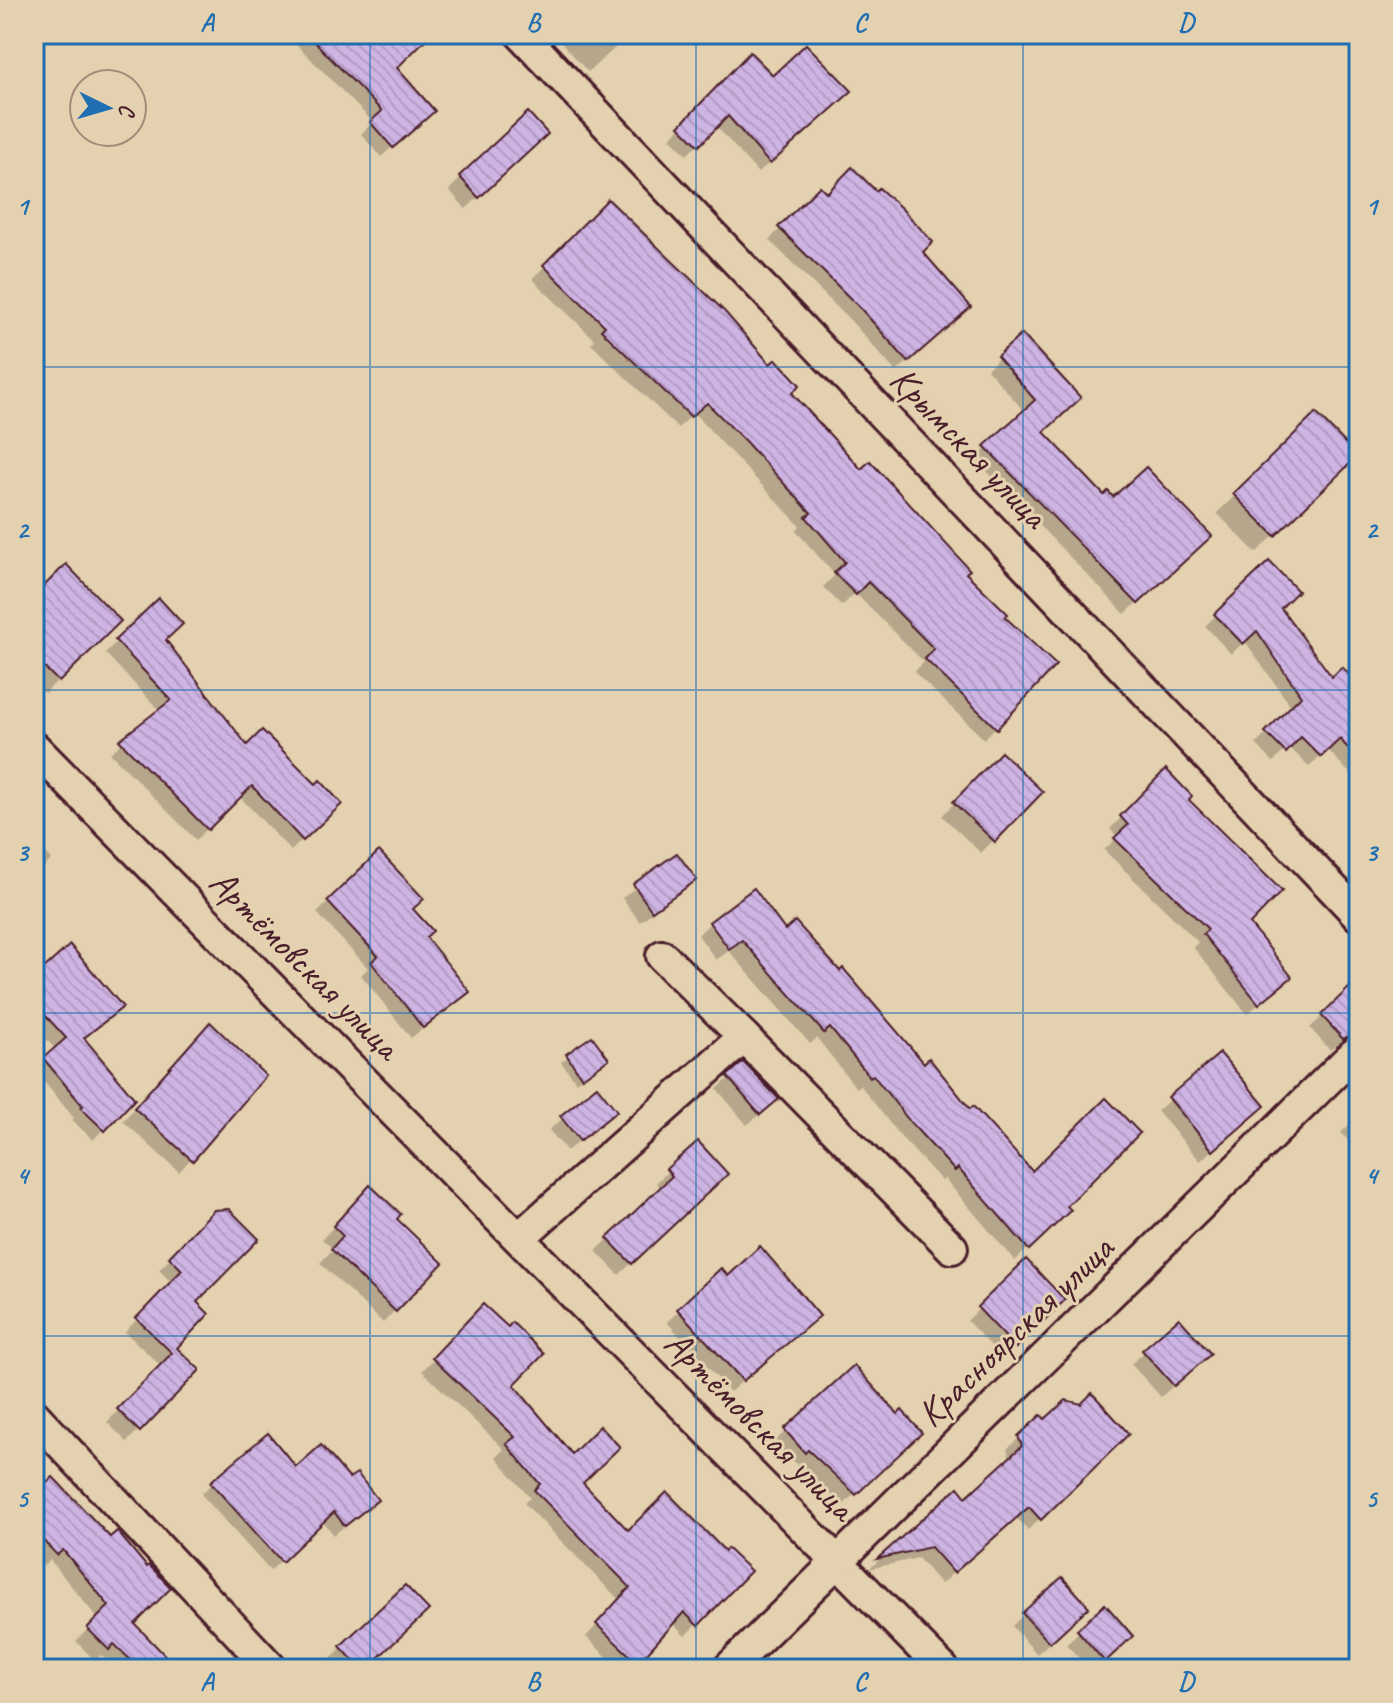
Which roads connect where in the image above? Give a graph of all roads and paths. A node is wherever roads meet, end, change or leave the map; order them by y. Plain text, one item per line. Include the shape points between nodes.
1 (521, 34) edge
2 (34, 747) edge
3 (1359, 916) edge
4 (662, 956) dead end
5 (744, 1037) junction
6 (1359, 1049) edge
7 (519, 1238) junction
8 (952, 1248) dead end
9 (34, 1415) edge
10 (838, 1561) junction
11 (272, 1669) edge
12 (728, 1669) edge
13 (943, 1669) edge

1 - 3 street, Крымская улица
2 - 7 street, Артёмовская улица
4 - 5 street
5 - 7 street
5 - 8 street
6 - 10 street, Красноярская улица
7 - 10 street, Артёмовская улица
9 - 11 street
10 - 12 street, Красноярская улица
10 - 13 street, Артёмовская улица

